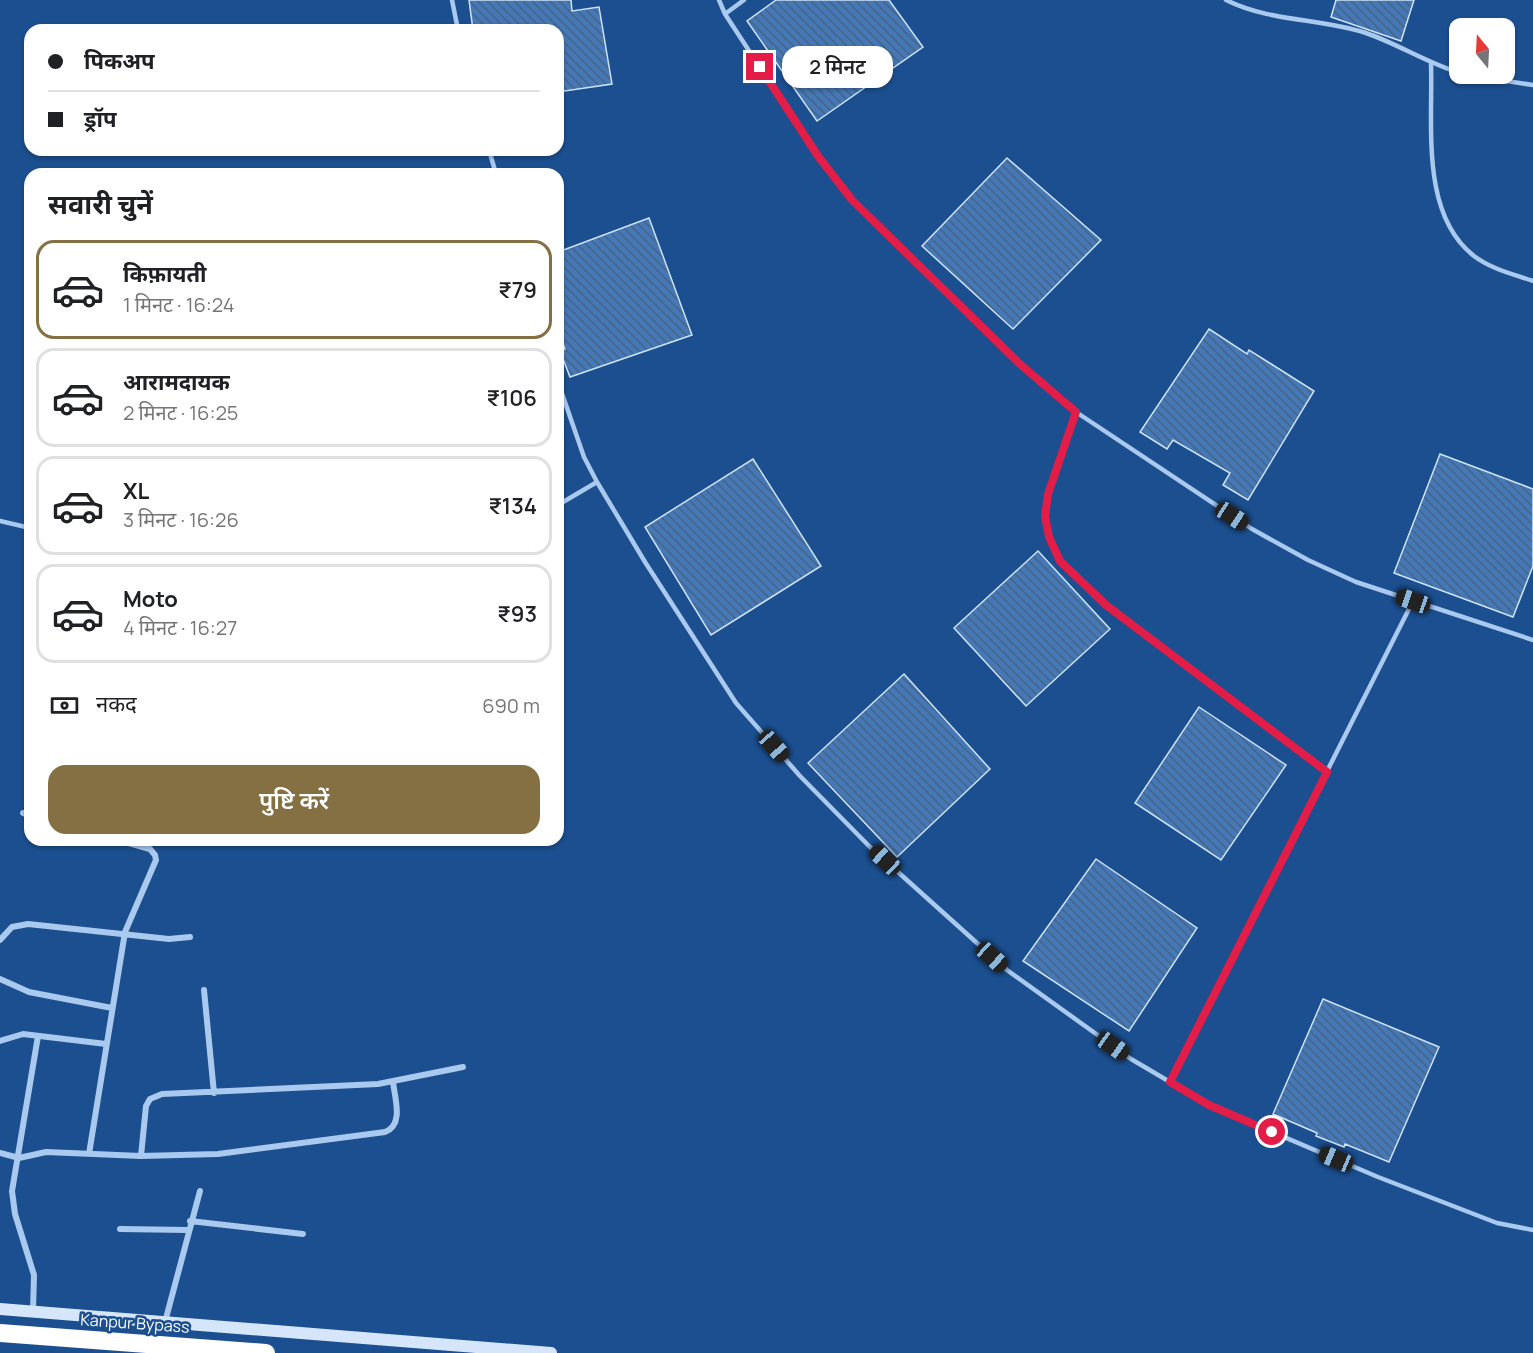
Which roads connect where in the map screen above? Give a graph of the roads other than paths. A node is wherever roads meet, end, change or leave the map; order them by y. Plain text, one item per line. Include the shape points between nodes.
1 (452, 0) edge
2 (719, 0) edge
3 (744, 0) edge
4 (1226, 0) edge
5 (725, 14) junction
6 (457, 24) edge
7 (1431, 64) junction
8 (1449, 70) edge
9 (1515, 82) edge
10 (1533, 85) edge
11 (1533, 281) edge
12 (564, 399) edge
13 (1076, 412) junction
14 (597, 482) junction
15 (564, 501) edge
16 (0, 521) edge
17 (24, 527) edge
18 (1413, 601) junction
19 (1533, 640) edge
20 (1327, 772) junction
21 (139, 846) edge
22 (125, 932) junction
23 (190, 936) dead end
24 (0, 940) edge
25 (0, 979) edge
26 (204, 990) dead end
27 (112, 1008) junction
28 (38, 1036) junction
29 (0, 1041) edge
30 (106, 1044) junction
31 (463, 1067) dead end
32 (393, 1082) junction
33 (1170, 1082) junction
34 (214, 1092) junction
35 (0, 1153) edge
36 (89, 1154) junction
37 (141, 1156) junction
38 (19, 1158) junction
39 (200, 1191) dead end
40 (190, 1221) junction
41 (120, 1229) dead end
42 (188, 1230) junction
43 (1533, 1230) edge
44 (303, 1234) dead end
45 (0, 1309) edge
46 (33, 1312) junction
47 (165, 1322) junction
48 (0, 1333) edge
49 (266, 1353) edge
50 (551, 1353) edge

1 - 6 lane
2 - 5 lane
3 - 5 lane
4 - 7 lane via 1268,15 1367,33
5 - 13 lane via 818,156 852,200 1021,365
7 - 8 lane
7 - 11 lane via 1434,180 1441,212 1455,237 1474,256 1496,269
9 - 10 lane
12 - 14 lane
13 - 18 lane via 1280,544 1356,582
13 - 20 lane via 1048,494 1045,516 1060,561 1106,605
14 - 15 lane
14 - 33 lane via 736,703 800,776 869,846 1007,970 1131,1059
16 - 17 lane
18 - 19 lane
18 - 20 lane
20 - 33 lane
21 - 22 street via 150,849 156,860
22 - 23 street via 169,939
22 - 24 street via 28,924 12,927
22 - 27 street
25 - 27 street via 28,992
26 - 34 street
27 - 30 street
28 - 29 street via 23,1034
28 - 30 street
28 - 38 street
30 - 36 street
31 - 32 street
32 - 34 street
32 - 37 street via 397,1120 385,1132 242,1152
33 - 43 lane via 1209,1105 1378,1177 1497,1223
34 - 37 street via 162,1094 150,1099
35 - 38 street
36 - 37 street
36 - 38 street via 46,1152
38 - 46 street via 12,1191 34,1275
39 - 40 street
40 - 42 street
40 - 44 street
41 - 42 street
42 - 47 street
45 - 46 main road
46 - 47 main road
47 - 50 main road
48 - 49 highway, Kanpur Bypass

